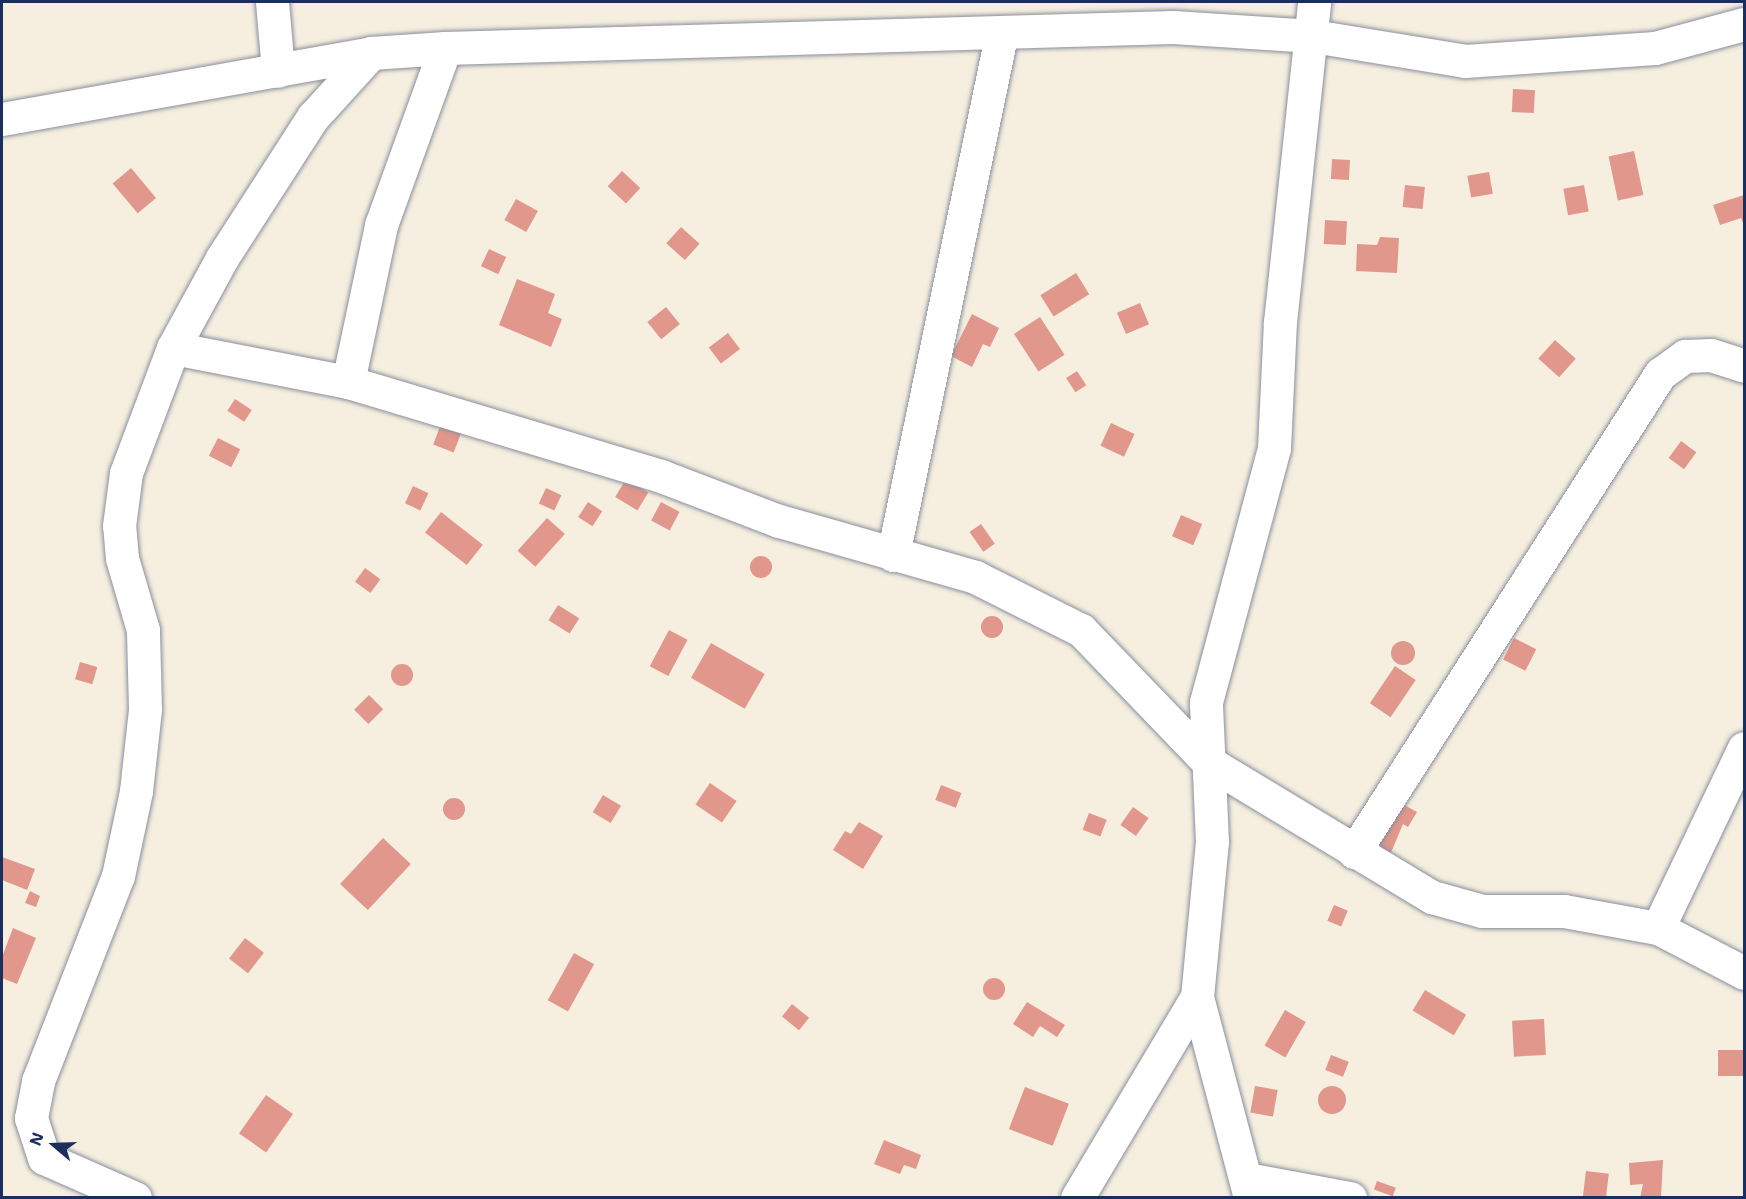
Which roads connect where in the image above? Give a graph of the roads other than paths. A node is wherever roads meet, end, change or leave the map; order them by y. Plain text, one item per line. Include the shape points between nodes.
1 (272, 2) edge
2 (1314, 2) edge
3 (1744, 24) edge
4 (1001, 36) junction
5 (1313, 36) junction
6 (445, 48) junction
7 (371, 53) junction
8 (278, 71) junction
9 (2, 119) edge
10 (173, 348) junction
11 (1744, 366) edge
12 (348, 382) junction
13 (893, 555) junction
14 (1744, 748) edge
15 (1208, 762) junction
16 (1354, 852) junction
17 (1658, 928) junction
18 (1744, 973) edge
19 (1197, 998) junction
20 (1249, 1188) edge
21 (135, 1197) edge
22 (1077, 1197) edge
23 (1350, 1197) edge

1 - 8 street
2 - 5 street
3 - 5 street via 1655,48 1465,61
4 - 5 street via 1173,27
4 - 6 street
4 - 13 street
5 - 15 street via 1280,322 1274,448 1258,519 1212,671 1206,702
6 - 7 street
6 - 12 street via 381,225
7 - 8 street
7 - 10 street via 289,150
8 - 9 street
10 - 12 street
10 - 21 street via 126,473 119,526 143,630 145,709 136,791 118,876 38,1081 31,1118 44,1158
11 - 16 street via 1711,355 1685,356 1660,374
12 - 13 street via 661,476
13 - 15 street via 975,577 1081,630
14 - 17 street
15 - 16 street
15 - 19 street via 1212,842
16 - 17 street via 1455,906 1564,911
17 - 18 street
19 - 20 street
19 - 22 street
20 - 23 street

